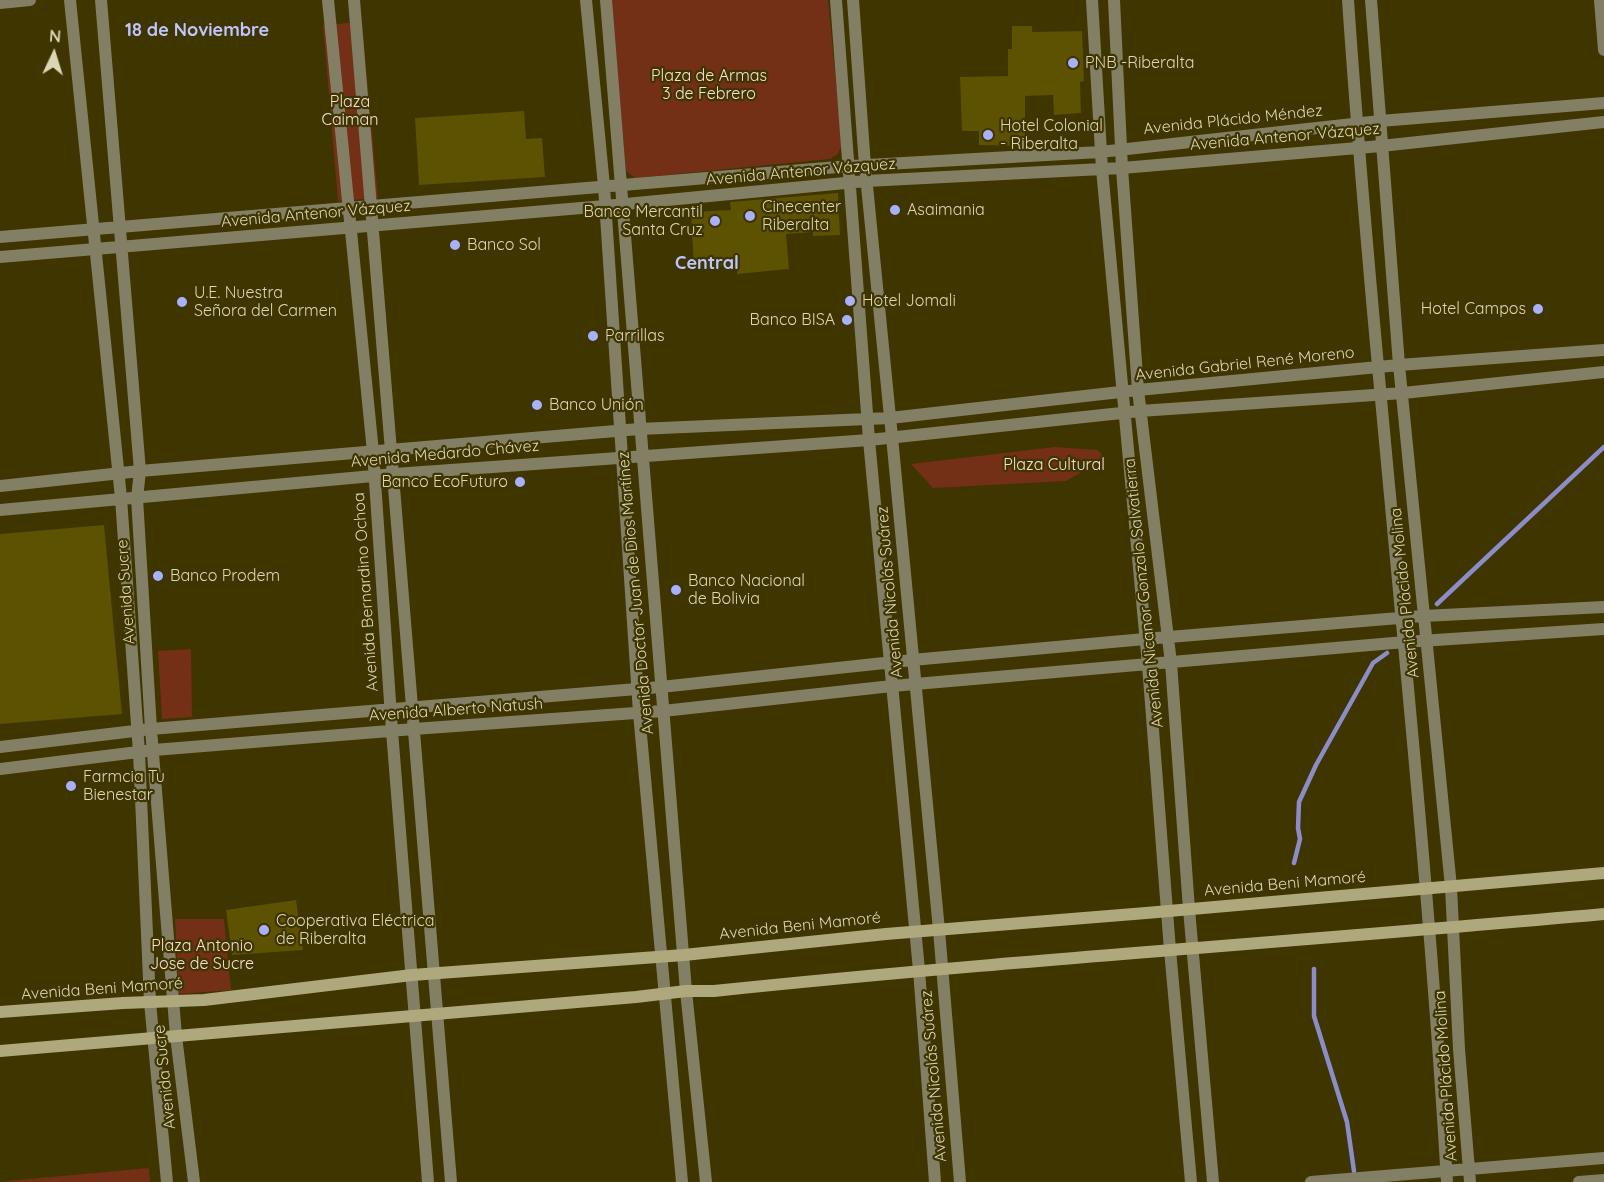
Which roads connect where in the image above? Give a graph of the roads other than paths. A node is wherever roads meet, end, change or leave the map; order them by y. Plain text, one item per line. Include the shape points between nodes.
1 (30, 0) edge
2 (70, 0) edge
3 (101, 0) edge
4 (328, 0) edge
5 (354, 0) edge
6 (586, 0) edge
7 (606, 0) edge
8 (836, 0) edge
9 (852, 0) edge
10 (1092, 0) edge
11 (1114, 0) edge
12 (1348, 0) edge
13 (1371, 0) edge
14 (1600, 0) edge
15 (0, 3) edge
16 (1604, 50) edge
17 (1604, 103) edge
18 (1380, 121) junction
19 (1604, 122) edge
20 (1357, 123) junction
21 (1381, 146) junction
22 (1358, 147) junction
23 (1121, 149) junction
24 (1100, 152) junction
25 (850, 166) junction
26 (865, 166) junction
27 (1122, 168) junction
28 (1102, 169) junction
29 (866, 182) junction
30 (851, 183) junction
31 (622, 184) junction
32 (604, 186) junction
33 (623, 204) junction
34 (372, 206) junction
35 (605, 206) junction
36 (350, 208) junction
37 (374, 225) junction
38 (119, 227) junction
39 (351, 227) junction
40 (95, 229) junction
41 (0, 237) edge
42 (120, 246) junction
43 (97, 249) junction
44 (0, 257) edge
45 (1604, 350) edge
46 (1399, 365) junction
47 (1377, 368) junction
48 (1604, 372) edge
49 (1138, 390) junction
50 (1122, 393) junction
51 (1403, 393) junction
52 (1380, 394) junction
53 (1140, 411) junction
54 (1125, 414) junction
55 (890, 418) junction
56 (868, 419) junction
57 (639, 429) junction
58 (619, 431) junction
59 (892, 437) junction
60 (869, 440) junction
61 (393, 450) junction
62 (373, 452) junction
63 (641, 455) junction
64 (620, 457) junction
65 (141, 471) junction
66 (118, 473) junction
67 (395, 474) junction
68 (375, 476) junction
69 (0, 486) edge
70 (121, 498) junction
71 (136, 498) junction
72 (0, 510) edge
73 (1604, 607) edge
74 (1423, 616) junction
75 (1402, 618) junction
76 (1604, 629) edge
77 (1168, 637) junction
78 (1145, 639) junction
79 (1427, 641) junction
80 (1405, 642) junction
81 (912, 660) junction
82 (891, 662) junction
83 (1171, 663) junction
84 (1149, 664) junction
85 (892, 686) junction
86 (915, 686) junction
87 (661, 687) junction
88 (637, 690) junction
89 (412, 709) junction
90 (391, 710) junction
91 (663, 711) junction
92 (639, 713) junction
93 (152, 729) junction
94 (414, 729) junction
95 (138, 730) junction
96 (392, 730) junction
97 (0, 747) edge
98 (154, 750) junction
99 (139, 753) junction
100 (0, 769) edge
101 (1604, 873) edge
102 (1450, 887) junction
103 (1426, 888) junction
104 (1189, 909) junction
105 (1167, 911) junction
106 (1604, 914) edge
107 (1453, 927) junction
108 (1429, 928) junction
109 (939, 930) junction
110 (915, 932) junction
111 (1194, 948) junction
112 (1170, 950) junction
113 (684, 955) junction
114 (661, 956) junction
115 (941, 968) junction
116 (919, 970) junction
117 (436, 973) junction
118 (412, 975) junction
119 (686, 991) junction
120 (665, 994) junction
121 (174, 1001) junction
122 (150, 1002) junction
123 (0, 1012) edge
124 (438, 1014) junction
125 (416, 1016) junction
126 (177, 1036) junction
127 (153, 1038) junction
128 (0, 1051) edge
129 (1604, 1158) edge
130 (1469, 1176) edge
131 (1447, 1177) edge
132 (1604, 1180) edge
133 (167, 1182) edge
134 (194, 1182) edge
135 (428, 1182) edge
136 (451, 1182) edge
137 (682, 1182) edge
138 (706, 1182) edge
139 (935, 1182) edge
140 (960, 1182) edge
141 (1191, 1182) edge
142 (1213, 1182) edge
143 (1311, 1182) edge
144 (1579, 1182) edge

1 - 15 street
2 - 40 street, Avenida Sucre
3 - 38 street, Avenida Sucre
4 - 36 street, Avenida Bernardino Ochoa
5 - 34 street
6 - 32 street, Avenida Doctor Juan de Dios Martínez
7 - 31 street, Avenida Doctor Juan de Dios Martínez
8 - 25 street, Avenida Nicolás Suárez
9 - 26 street, Avenida Nicolás Suárez
10 - 24 street, Avenida Nicanor Gonzalo Salvatierra
11 - 23 street, Avenida Nicanor Gonzalo Salvatierra
12 - 20 street, Avenida Plácido Molina
13 - 18 street, Avenida Plácido Molina
14 - 16 street
17 - 18 street, Avenida Plácido Méndez
18 - 20 street, Avenida Plácido Méndez
18 - 21 street, Avenida Plácido Molina
19 - 21 street, Avenida Antenor Vázquez
20 - 22 street, Avenida Plácido Molina
20 - 23 street, Avenida Plácido Méndez
21 - 22 street, Avenida Antenor Vázquez
21 - 46 street, Avenida Plácido Molina
22 - 27 street, Avenida Antenor Vázquez
22 - 47 street, Avenida Plácido Molina
23 - 24 street, Avenida Plácido Méndez
23 - 27 street, Avenida Nicanor Gonzalo Salvatierra
24 - 26 street, Avenida Plácido Méndez
24 - 28 street, Avenida Nicanor Gonzalo Salvatierra
25 - 26 street, Avenida Antenor Vázquez
25 - 30 street, Avenida Nicolás Suárez
25 - 31 street, Avenida Antenor Vázquez
26 - 29 street, Avenida Nicolás Suárez
27 - 28 street, Avenida Antenor Vázquez
27 - 49 street, Avenida Nicanor Gonzalo Salvatierra
28 - 29 street, Avenida Antenor Vázquez
28 - 50 street, Avenida Nicanor Gonzalo Salvatierra
29 - 30 street, Avenida Antenor Vázquez
29 - 55 street, Avenida Nicolás Suárez
30 - 33 street, Avenida Antenor Vázquez
30 - 56 street, Avenida Nicolás Suárez
31 - 32 street, Avenida Antenor Vázquez
31 - 33 street, Avenida Doctor Juan de Dios Martínez
32 - 34 street, Avenida Antenor Vázquez
32 - 35 street, Avenida Doctor Juan de Dios Martínez
33 - 35 street, Avenida Antenor Vázquez
33 - 57 street, Avenida Doctor Juan de Dios Martínez
34 - 36 street, Avenida Antenor Vázquez
34 - 37 street
35 - 37 street, Avenida Antenor Vázquez
35 - 58 street, Avenida Doctor Juan de Dios Martínez
36 - 38 street, Avenida Antenor Vázquez
36 - 39 street, Avenida Bernardino Ochoa
37 - 39 street, Avenida Antenor Vázquez
37 - 61 street
38 - 40 street, Avenida Antenor Vázquez
38 - 42 street, Avenida Sucre
39 - 42 street, Avenida Antenor Vázquez
39 - 62 street, Avenida Bernardino Ochoa
40 - 41 street, Avenida Antenor Vázquez
40 - 43 street, Avenida Sucre
42 - 43 street, Avenida Antenor Vázquez
42 - 65 street, Avenida Sucre
43 - 44 street, Avenida Antenor Vázquez
43 - 66 street, Avenida Sucre
45 - 46 street, Avenida Gabriel René Moreno
46 - 47 street, Avenida Gabriel René Moreno
46 - 51 street, Avenida Plácido Molina
47 - 49 street, Avenida Gabriel René Moreno
47 - 52 street, Avenida Plácido Molina
48 - 51 street
49 - 50 street, Avenida Gabriel René Moreno
49 - 53 street, Avenida Nicanor Gonzalo Salvatierra
50 - 54 street, Avenida Nicanor Gonzalo Salvatierra
50 - 55 street, Avenida Gabriel René Moreno
51 - 52 street
51 - 74 street, Avenida Plácido Molina
52 - 53 street
52 - 75 street, Avenida Plácido Molina
53 - 54 street
53 - 77 street, Avenida Nicanor Gonzalo Salvatierra
54 - 59 street
54 - 78 street, Avenida Nicanor Gonzalo Salvatierra
55 - 56 street, Avenida Medardo Chávez
55 - 59 street, Avenida Nicolás Suárez
56 - 57 street, Avenida Medardo Chávez
56 - 60 street, Avenida Nicolás Suárez
57 - 58 street, Avenida Medardo Chávez
57 - 63 street, Avenida Doctor Juan de Dios Martínez
58 - 61 street, Avenida Medardo Chávez
58 - 64 street, Avenida Doctor Juan de Dios Martínez
59 - 60 street, Avenida Medardo Chávez
59 - 81 street, Avenida Nicolás Suárez
60 - 63 street, Avenida Medardo Chávez
60 - 82 street, Avenida Nicolás Suárez
61 - 62 street, Avenida Medardo Chávez
61 - 67 street
62 - 65 street, Avenida Medardo Chávez
62 - 68 street, Avenida Bernardino Ochoa
63 - 64 street, Avenida Medardo Chávez
63 - 87 street, Avenida Doctor Juan de Dios Martínez
64 - 67 street, Avenida Medardo Chávez
64 - 88 street, Avenida Doctor Juan de Dios Martínez
65 - 66 street, Avenida Medardo Chávez
65 - 71 street, Avenida Sucre
66 - 69 street, Avenida Medardo Chávez
66 - 70 street, Avenida Sucre
67 - 68 street, Avenida Medardo Chávez
67 - 89 street
68 - 71 street, Avenida Medardo Chávez
68 - 90 street, Avenida Bernardino Ochoa
70 - 71 street, Avenida Medardo Chávez
70 - 72 street, Avenida Medardo Chávez
70 - 95 street, Avenida Sucre
71 - 93 street, Avenida Sucre
73 - 74 street, Avenida Alberto Natush
74 - 75 street, Avenida Alberto Natush
74 - 79 street, Avenida Plácido Molina
75 - 77 street, Avenida Alberto Natush
75 - 80 street, Avenida Plácido Molina
76 - 79 street, Avenida Alberto Natush
77 - 78 street, Avenida Alberto Natush
77 - 83 street, Avenida Nicanor Gonzalo Salvatierra
78 - 81 street, Avenida Alberto Natush
78 - 84 street, Avenida Nicanor Gonzalo Salvatierra
79 - 80 street, Avenida Alberto Natush
79 - 102 street, Avenida Plácido Molina
80 - 83 street, Avenida Alberto Natush
80 - 103 street, Avenida Plácido Molina
81 - 82 street, Avenida Alberto Natush
81 - 86 street, Avenida Nicolás Suárez
82 - 85 street, Avenida Nicolás Suárez
82 - 87 street, Avenida Alberto Natush
83 - 84 street, Avenida Alberto Natush
83 - 104 street, Avenida Nicanor Gonzalo Salvatierra
84 - 86 street, Avenida Alberto Natush
84 - 105 street, Avenida Nicanor Gonzalo Salvatierra
85 - 86 street, Avenida Alberto Natush
85 - 91 street, Avenida Alberto Natush
85 - 110 street, Avenida Nicolás Suárez
86 - 109 street, Avenida Nicolás Suárez
87 - 88 street, Avenida Alberto Natush
87 - 91 street, Avenida Doctor Juan de Dios Martínez
88 - 89 street, Avenida Alberto Natush
88 - 92 street, Avenida Doctor Juan de Dios Martínez
89 - 90 street, Avenida Alberto Natush
89 - 94 street
90 - 93 street, Avenida Alberto Natush
90 - 96 street, Avenida Bernardino Ochoa
91 - 92 street, Avenida Alberto Natush
91 - 113 street, Avenida Doctor Juan de Dios Martínez
92 - 94 street, Avenida Alberto Natush
92 - 114 street, Avenida Doctor Juan de Dios Martínez
93 - 95 street, Avenida Alberto Natush
93 - 98 street, Avenida Sucre
94 - 96 street, Avenida Alberto Natush
94 - 117 street
95 - 97 street, Avenida Alberto Natush
95 - 99 street, Avenida Sucre
96 - 98 street, Avenida Alberto Natush
96 - 118 street, Avenida Bernardino Ochoa
98 - 99 street, Avenida Alberto Natush
98 - 121 street, Avenida Sucre
99 - 100 street, Avenida Alberto Natush
99 - 122 street, Avenida Sucre
101 - 102 street, Avenida Beni Mamoré
102 - 103 street, Avenida Beni Mamoré
102 - 107 street, Avenida Plácido Molina
103 - 104 street, Avenida Beni Mamoré
103 - 108 street, Avenida Plácido Molina
104 - 105 street, Avenida Beni Mamoré
104 - 111 street, Avenida Nicanor Gonzalo Salvatierra
105 - 109 street, Avenida Beni Mamoré
105 - 112 street, Avenida Nicanor Gonzalo Salvatierra
106 - 107 street
107 - 108 street
107 - 130 street, Avenida Plácido Molina
108 - 111 street
108 - 131 street, Avenida Plácido Molina
109 - 110 street, Avenida Beni Mamoré
109 - 115 street, Avenida Nicolás Suárez
110 - 113 street, Avenida Beni Mamoré
110 - 116 street, Avenida Nicolás Suárez
111 - 112 street
111 - 142 street, Avenida Nicanor Gonzalo Salvatierra
112 - 115 street
112 - 141 street, Avenida Nicanor Gonzalo Salvatierra
113 - 114 street, Avenida Beni Mamoré
113 - 119 street, Avenida Doctor Juan de Dios Martínez
114 - 117 street, Avenida Beni Mamoré
114 - 120 street, Avenida Doctor Juan de Dios Martínez
115 - 116 street
115 - 140 street, Avenida Nicolás Suárez
116 - 119 street
116 - 139 street, Avenida Nicolás Suárez
117 - 118 street, Avenida Beni Mamoré
117 - 124 street
118 - 121 street, Avenida Beni Mamoré
118 - 125 street, Avenida Bernardino Ochoa
119 - 120 street
119 - 138 street, Avenida Doctor Juan de Dios Martínez
120 - 124 street
120 - 137 street, Avenida Doctor Juan de Dios Martínez
121 - 122 street, Avenida Beni Mamoré
121 - 126 street, Avenida Sucre
122 - 123 street, Avenida Beni Mamoré
122 - 127 street, Avenida Sucre
124 - 125 street
124 - 136 street
125 - 126 street
125 - 135 street, Avenida Bernardino Ochoa
126 - 127 street
126 - 134 street, Avenida Sucre
127 - 128 street
127 - 133 street, Avenida Sucre
129 - 130 street
130 - 131 street
131 - 143 street
132 - 144 street

